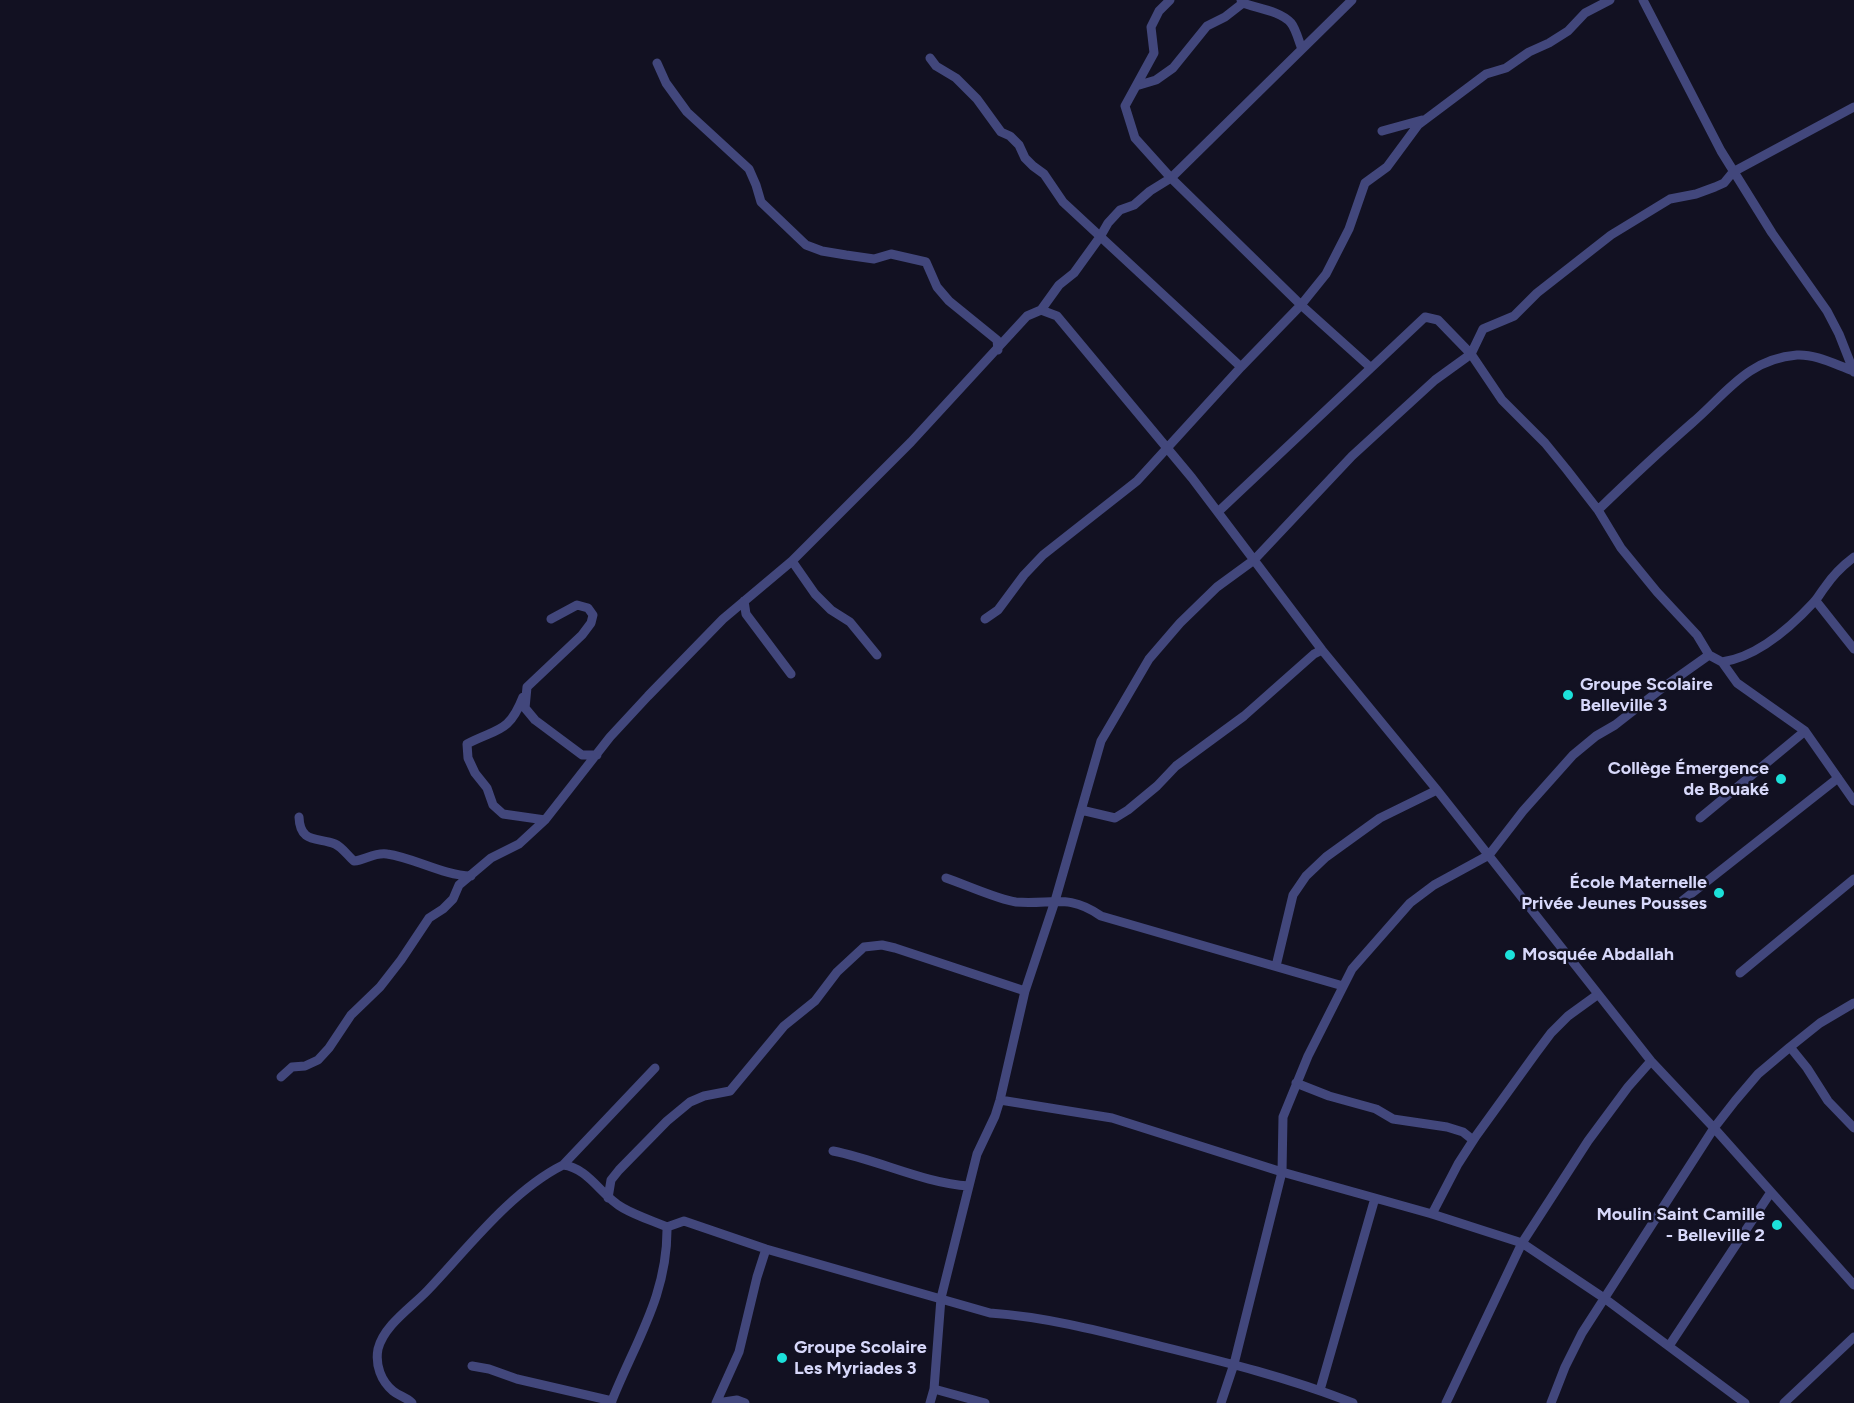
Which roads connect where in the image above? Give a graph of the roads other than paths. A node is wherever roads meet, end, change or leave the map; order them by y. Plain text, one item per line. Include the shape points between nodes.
1 (1170, 0) edge
2 (1352, 0) edge
3 (1610, 0) edge
4 (1643, 0) edge
5 (1242, 1) edge
6 (1302, 49) junction
7 (930, 58) dead end
8 (657, 63) dead end
9 (1136, 86) junction
10 (1854, 107) edge
11 (1428, 118) junction
12 (1382, 131) dead end
13 (1733, 172) junction
14 (1171, 178) junction
15 (1100, 237) junction
16 (1301, 305) junction
17 (1041, 310) junction
18 (998, 350) junction
19 (1471, 354) junction
20 (1241, 367) junction
21 (1370, 367) junction
22 (1854, 371) edge
23 (1167, 448) junction
24 (1598, 510) junction
25 (1219, 512) junction
26 (1854, 557) edge
27 (1254, 560) junction
28 (792, 561) junction
29 (744, 601) junction
30 (1816, 601) junction
31 (550, 619) dead end
32 (985, 619) dead end
33 (1854, 649) edge
34 (1322, 650) junction
35 (877, 655) dead end
36 (1709, 655) junction
37 (1722, 662) junction
38 (791, 674) dead end
39 (527, 687) junction
40 (1805, 731) junction
41 (597, 755) junction
42 (1838, 778) junction
43 (1437, 790) junction
44 (1854, 801) edge
45 (1081, 810) junction
46 (299, 818) dead end
47 (1700, 818) dead end
48 (545, 820) junction
49 (1489, 855) junction
50 (471, 876) junction
51 (946, 878) dead end
52 (1852, 885) edge
53 (1055, 901) junction
54 (1682, 901) dead end
55 (1276, 966) junction
56 (1740, 973) dead end
57 (1343, 986) junction
58 (1025, 991) junction
59 (1597, 995) junction
60 (1854, 1003) edge
61 (1790, 1047) junction
62 (1651, 1061) junction
63 (655, 1068) dead end
64 (281, 1077) dead end
65 (1296, 1083) junction
66 (1000, 1100) junction
67 (1852, 1122) edge
68 (1714, 1128) junction
69 (1473, 1140) junction
70 (833, 1151) dead end
71 (562, 1165) junction
72 (1282, 1172) junction
73 (969, 1186) junction
74 (1771, 1192) junction
75 (608, 1198) junction
76 (1376, 1198) junction
77 (1432, 1214) junction
78 (667, 1227) junction
79 (1522, 1243) junction
80 (766, 1249) junction
81 (1854, 1285) edge
82 (941, 1298) junction
83 (1604, 1298) junction
84 (1854, 1337) edge
85 (1669, 1346) junction
86 (1234, 1364) junction
87 (472, 1366) dead end
88 (934, 1389) junction
89 (1320, 1390) junction
90 (612, 1402) edge
91 (1554, 1402) edge
92 (412, 1403) edge
93 (716, 1403) edge
94 (746, 1403) edge
95 (930, 1403) edge
96 (985, 1403) edge
97 (1221, 1403) edge
98 (1353, 1403) edge
99 (1446, 1403) edge
100 (1745, 1403) edge
101 (1784, 1403) edge

1 - 9 street via 1158,11 1151,27 1154,53
2 - 6 street
3 - 11 street via 1585,13 1549,43 1506,68 1486,74
4 - 13 street
5 - 6 street via 1291,23
5 - 9 street via 1225,17 1207,26 1173,68 1156,80
6 - 14 street
7 - 15 street via 977,99 1001,132 1010,136 1025,158 1044,174 1063,202
8 - 18 street via 687,112 749,169 761,202 806,245 874,259 891,254 926,262 949,301 997,340
9 - 14 street via 1125,106 1135,138
10 - 13 street
11 - 12 street
11 - 16 street via 1418,125 1387,167 1365,183 1349,230 1326,274
13 - 19 street via 1724,183 1670,199 1611,235 1514,316 1484,329
13 - 22 street via 1827,311
14 - 15 street via 1134,205 1120,210
14 - 16 street
15 - 17 street
15 - 20 street
16 - 20 street
16 - 21 street
17 - 18 street via 1027,316
17 - 23 street via 1057,316
18 - 28 street
19 - 21 street via 1438,321 1425,317
19 - 24 street via 1502,400 1545,443
19 - 27 street via 1435,380 1352,456
20 - 23 street
21 - 25 street
22 - 24 street via 1797,355 1750,370
23 - 25 street
23 - 32 street via 1137,481 1043,555 999,610
24 - 36 street via 1621,548 1697,635
25 - 27 street
26 - 30 street via 1836,572
27 - 34 street
27 - 45 street via 1217,587 1149,659 1101,741
28 - 29 street
28 - 35 street via 815,594 850,622
29 - 38 street via 746,614
29 - 41 street via 656,688
30 - 33 street
30 - 37 street via 1750,654
31 - 39 street via 578,606 588,608 593,615 582,635
34 - 43 street
34 - 45 street via 1244,716 1176,766 1128,810 1114,818
36 - 37 street
36 - 49 street via 1573,755
37 - 40 street via 1737,683
39 - 41 street via 525,708 535,720 582,756
39 - 48 street via 508,726 467,744 468,758 493,805 503,814
40 - 42 street
40 - 47 street
41 - 48 street
42 - 44 street
42 - 54 street
43 - 49 street
43 - 55 street via 1380,818 1306,876 1293,895
45 - 53 street
46 - 50 street via 304,834 334,844 354,861 385,854
48 - 50 street via 519,844 491,858
49 - 57 street via 1410,903 1352,969
49 - 59 street
50 - 64 street via 459,885 453,899 429,918 380,987 351,1014 330,1048 318,1060 292,1067
51 - 53 street via 1015,902
52 - 56 street
53 - 55 street via 1076,903 1101,916
53 - 58 street
55 - 57 street
57 - 65 street
58 - 66 street
58 - 75 street via 895,948 864,947 837,972 815,1001 778,1033 730,1091 690,1102 666,1121 611,1180
59 - 62 street
59 - 69 street via 1551,1033
60 - 61 street
61 - 67 street via 1828,1101
61 - 68 street via 1758,1074
62 - 68 street
62 - 79 street via 1588,1141
63 - 71 street
65 - 69 street via 1393,1119 1447,1127
65 - 72 street via 1283,1116
66 - 72 street via 1112,1118
66 - 73 street via 977,1154
68 - 74 street
68 - 83 street
69 - 77 street
70 - 73 street via 948,1185
71 - 75 street via 591,1179
71 - 92 street via 500,1213 388,1329 378,1349 378,1367 395,1393
72 - 76 street
72 - 86 street
73 - 82 street
74 - 81 street
74 - 85 street
75 - 78 street
76 - 77 street
76 - 89 street
77 - 79 street
78 - 80 street via 684,1221
78 - 90 street via 668,1248 660,1288
79 - 83 street
79 - 99 street
80 - 82 street
80 - 93 street via 739,1352
82 - 86 street via 990,1313 1084,1327
82 - 88 street
83 - 85 street
83 - 91 street via 1565,1367
84 - 101 street
85 - 100 street
86 - 89 street
86 - 97 street
87 - 90 street
88 - 95 street
88 - 96 street
89 - 98 street
93 - 94 street

